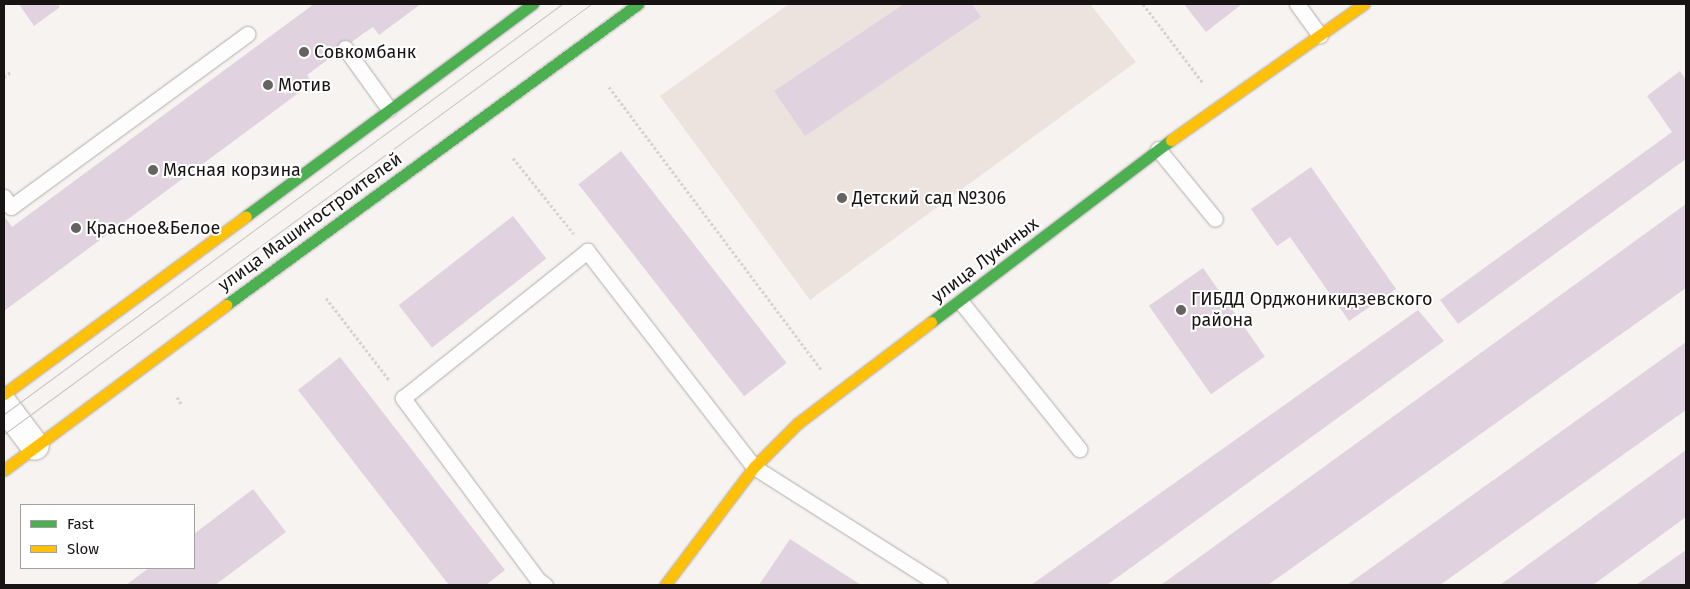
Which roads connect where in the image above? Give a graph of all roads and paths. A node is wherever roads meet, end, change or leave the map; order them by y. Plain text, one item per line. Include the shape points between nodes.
1 (533, 4) edge
2 (638, 4) edge
3 (1143, 4) edge
4 (1297, 4) edge
5 (1364, 4) edge
6 (247, 34) dead end
7 (1320, 36) junction
8 (345, 48) dead end
9 (10, 72) dead end
10 (4, 77) edge
11 (609, 87) dead end
12 (1221, 105) junction
13 (389, 109) junction
14 (1158, 149) junction
15 (513, 158) dead end
16 (4, 197) edge
17 (1215, 219) dead end
18 (587, 250) junction
19 (326, 298) dead end
20 (960, 302) junction
21 (838, 393) junction
22 (4, 394) edge
23 (177, 397) dead end
24 (402, 398) junction
25 (4, 405) edge
26 (182, 405) dead end
27 (35, 446) junction
28 (1079, 449) dead end
29 (754, 467) junction
30 (4, 470) edge
31 (538, 584) edge
32 (665, 585) edge
33 (940, 585) edge

1 - 13 main road
2 - 27 main road, улица Машиностроителей
3 - 12 path
4 - 7 lane
5 - 7 main road, улица Лукиных
6 - 16 lane via 11,207
7 - 12 main road, улица Лукиных
8 - 13 lane
9 - 10 path
11 - 21 path
12 - 14 main road, улица Лукиных
13 - 22 main road
14 - 17 lane
14 - 20 main road, улица Лукиных
15 - 18 path
18 - 24 lane
18 - 29 lane
19 - 24 path
20 - 21 main road, улица Лукиных
20 - 28 lane
21 - 29 main road, улица Лукиных via 798,423
23 - 26 path
24 - 31 lane
25 - 27 street
27 - 30 main road, улица Машиностроителей
29 - 32 main road, улица Лукиных
29 - 33 lane

